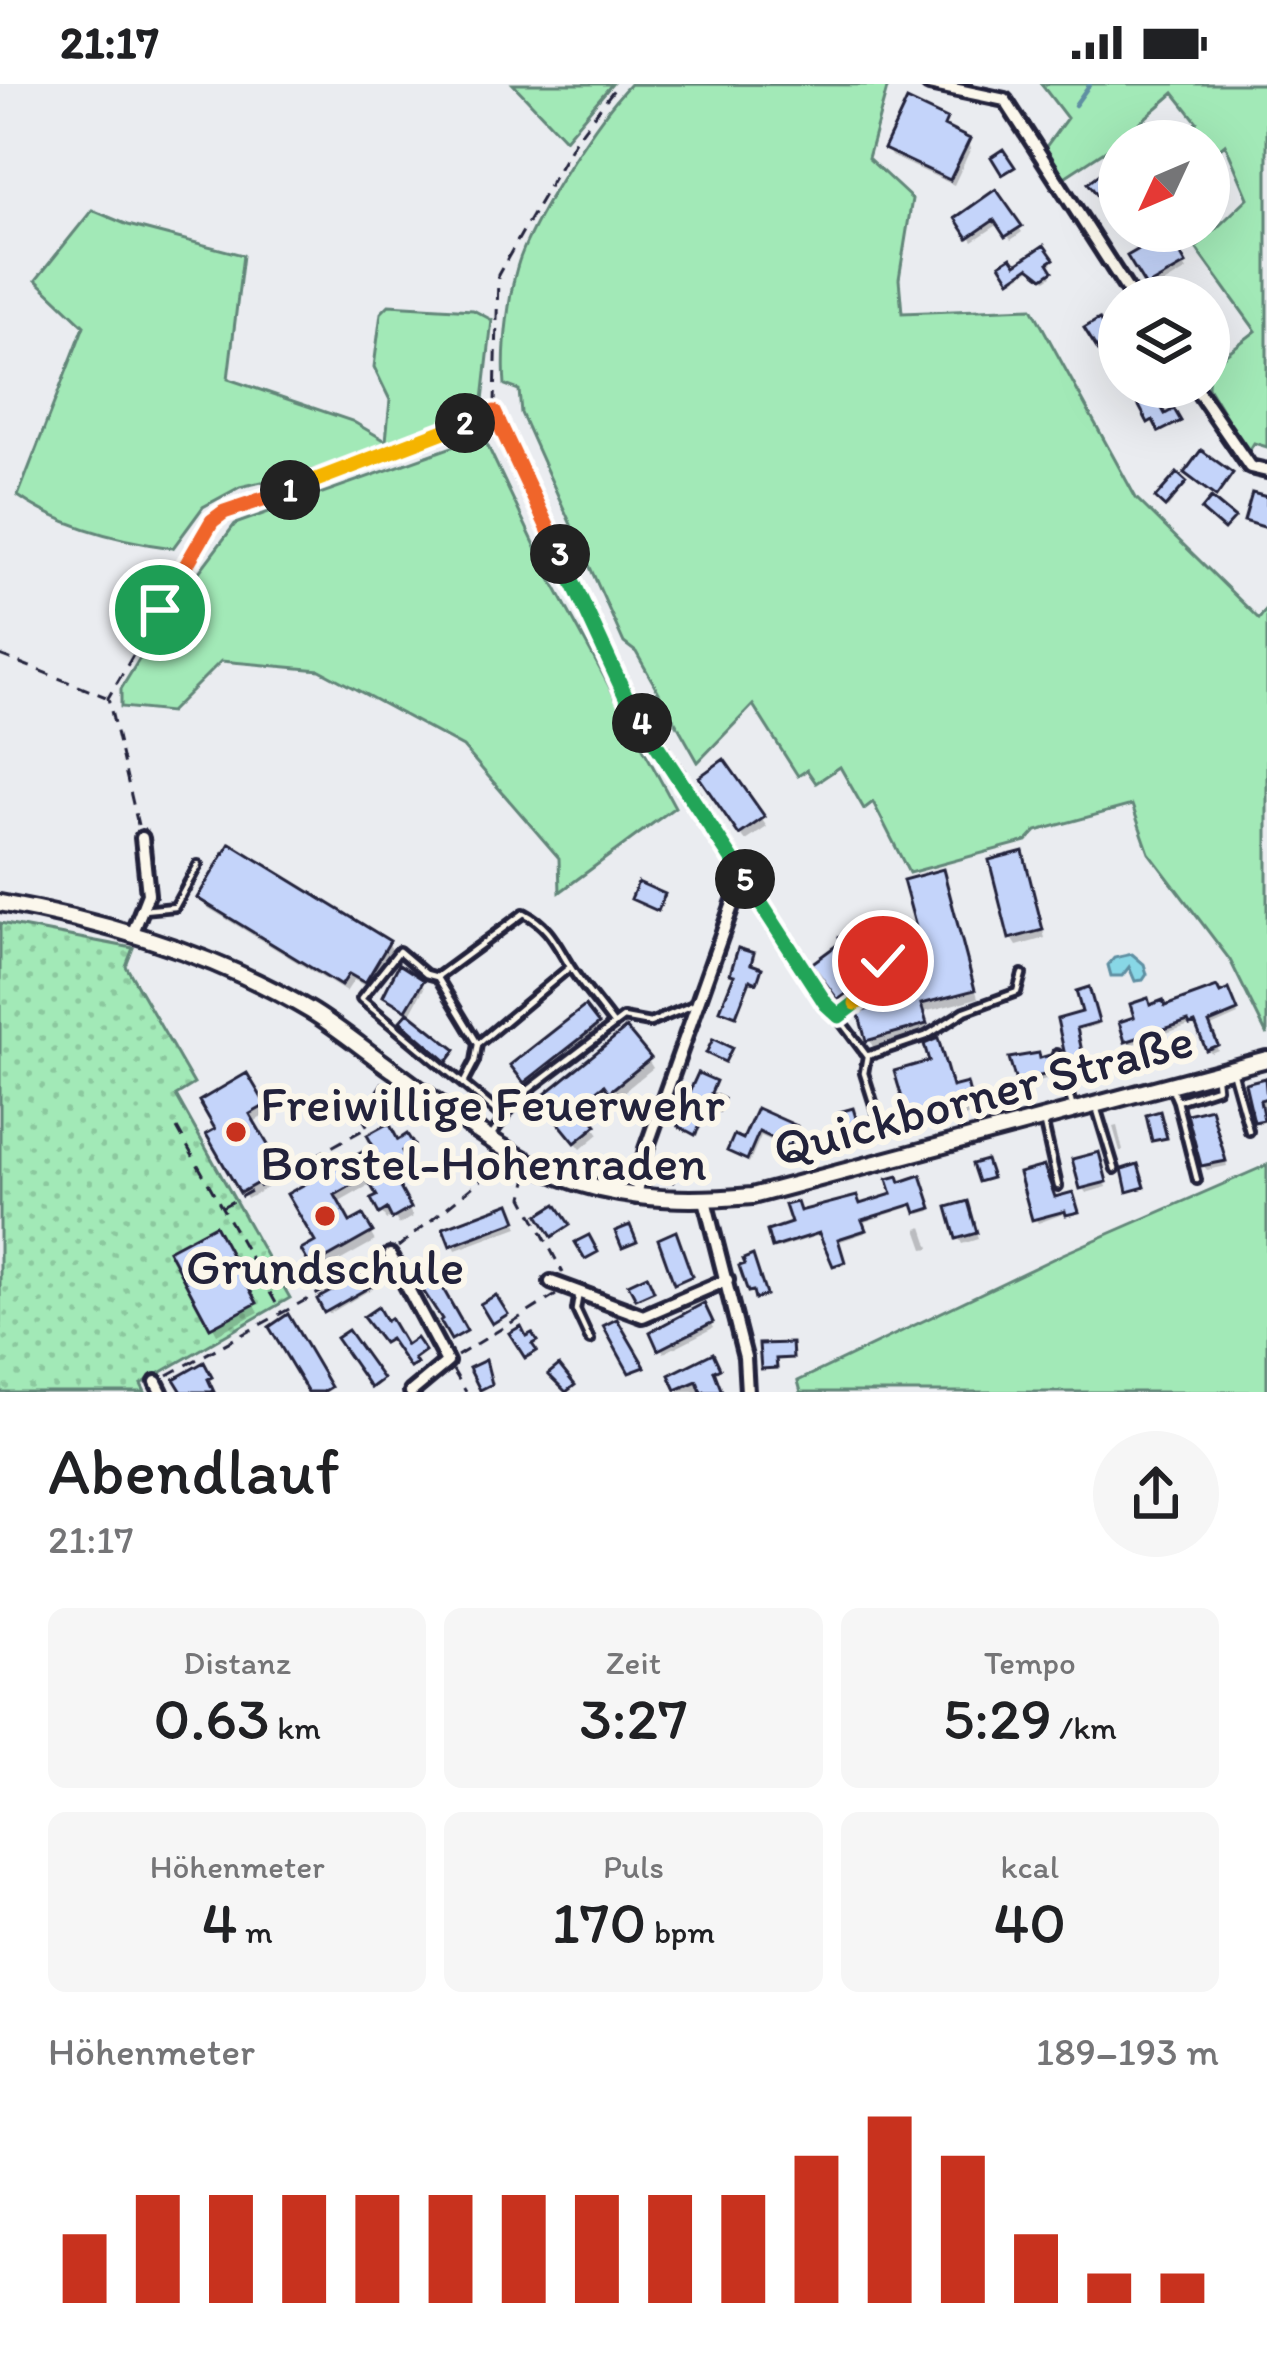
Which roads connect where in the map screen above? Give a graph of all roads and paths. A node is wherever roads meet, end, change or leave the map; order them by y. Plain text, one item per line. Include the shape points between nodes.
1 (618, 84) edge
2 (929, 84) edge
3 (1011, 84) edge
4 (1004, 100) junction
5 (1118, 276) edge
6 (1209, 408) edge
7 (494, 412) junction
8 (1267, 472) edge
9 (0, 655) edge
10 (108, 698) junction
11 (142, 838) joint
12 (198, 865) dead end
13 (742, 875) junction
14 (0, 903) edge
15 (143, 910) junction
16 (132, 934) junction
17 (883, 961) dead end
18 (570, 967) junction
19 (1022, 974) dead end
20 (437, 977) junction
21 (698, 1003) junction
22 (839, 1016) junction
23 (614, 1024) junction
24 (478, 1044) junction
25 (1057, 1054) dead end
26 (867, 1056) junction
27 (1267, 1059) edge
28 (392, 1070) junction
29 (1224, 1070) junction
30 (463, 1084) junction
31 (1171, 1084) junction
32 (1177, 1101) junction
33 (1096, 1104) junction
34 (1074, 1110) junction
35 (503, 1117) junction
36 (1042, 1119) junction
37 (879, 1121) dead end
38 (177, 1128) dead end
39 (1250, 1131) dead end
40 (488, 1141) junction
41 (646, 1149) junction
42 (509, 1154) junction
43 (531, 1166) junction
44 (1115, 1169) dead end
45 (1197, 1180) dead end
46 (1058, 1186) dead end
47 (636, 1197) junction
48 (699, 1200) junction
49 (222, 1207) junction
50 (390, 1255) junction
51 (727, 1280) junction
52 (551, 1282) dead end
53 (575, 1290) junction
54 (282, 1313) junction
55 (590, 1340) dead end
56 (447, 1362) junction
57 (159, 1387) edge
58 (411, 1392) edge
59 (466, 1392) edge
60 (747, 1392) edge

1 - 7 path via 574,142 498,275
2 - 4 street
3 - 4 street
4 - 5 street
6 - 8 street via 1250,467
7 - 10 path via 224,512
7 - 13 street via 627,699
9 - 10 path
10 - 11 path
11 - 15 street
12 - 15 lane via 175,907
13 - 21 street
13 - 22 lane
14 - 16 main road, Quickborner Straße
15 - 16 street
16 - 28 main road, Quickborner Straße via 313,1012
17 - 22 lane via 877,987
18 - 20 lane via 541,922 524,913
18 - 23 lane
18 - 24 lane
19 - 26 lane via 1017,992
20 - 24 lane
20 - 30 lane via 399,951 362,999
21 - 23 lane via 650,1023
21 - 41 street
22 - 26 lane
23 - 35 lane
24 - 30 lane
25 - 34 lane
26 - 37 lane via 864,1073
27 - 29 main road, Quickborner Straße
28 - 40 main road, Quickborner Straße
28 - 49 path via 360,1114 368,1127
29 - 31 main road, Quickborner Straße
29 - 32 lane via 1217,1088
29 - 39 lane
30 - 35 lane
31 - 32 lane
31 - 33 main road, Quickborner Straße
32 - 45 lane
33 - 34 main road, Quickborner Straße
33 - 44 lane
34 - 36 main road, Quickborner Straße
35 - 40 lane
36 - 46 lane
36 - 48 main road, Quickborner Straße via 752,1196
38 - 49 path
40 - 42 main road, Quickborner Straße
41 - 47 street
41 - 48 path
42 - 43 main road, Quickborner Straße
42 - 50 path
43 - 47 main road, Quickborner Straße
43 - 53 path via 523,1197
47 - 48 main road, Quickborner Straße
48 - 51 street
49 - 54 path
50 - 54 path
50 - 56 street
51 - 53 street via 643,1316
51 - 60 street
52 - 53 street
53 - 55 lane
53 - 56 path via 542,1301
54 - 57 path
56 - 58 street
56 - 59 path

